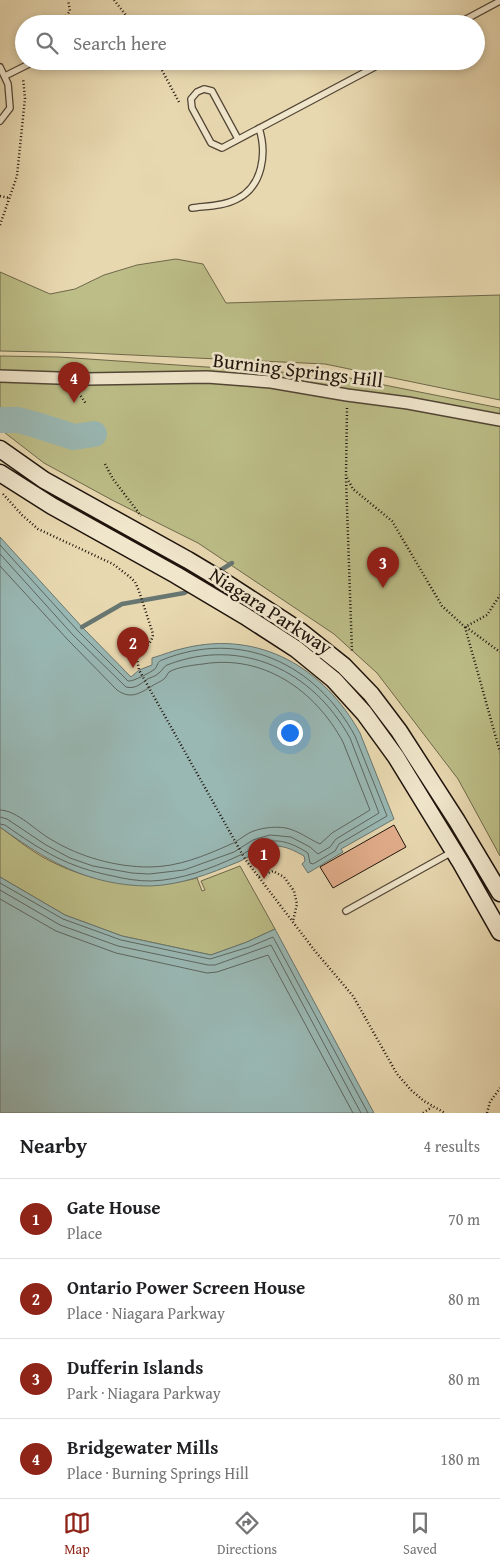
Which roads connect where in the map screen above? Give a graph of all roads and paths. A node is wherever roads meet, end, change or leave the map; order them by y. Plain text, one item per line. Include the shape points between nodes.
1 (68, 0) edge
2 (114, 0) edge
3 (500, 1) edge
4 (67, 15) edge
5 (126, 15) edge
6 (474, 15) edge
7 (0, 67) edge
8 (17, 70) edge
9 (369, 70) edge
10 (5, 76) junction
11 (24, 78) dead end
12 (0, 121) edge
13 (260, 128) junction
14 (238, 139) junction
15 (0, 196) edge
16 (9, 198) junction
17 (192, 208) dead end
18 (0, 225) edge
19 (0, 376) edge
20 (347, 395) junction
21 (500, 420) edge
22 (2, 451) edge
23 (106, 464) dead end
24 (0, 473) edge
25 (346, 476) junction
26 (0, 491) edge
27 (134, 507) dead end
28 (500, 595) edge
29 (465, 626) junction
30 (500, 652) edge
31 (352, 658) dead end
32 (500, 752) edge
33 (454, 851) junction
34 (259, 877) junction
35 (500, 893) edge
36 (346, 911) dead end
37 (292, 922) junction
38 (500, 932) edge
39 (500, 1088) edge
40 (432, 1107) junction
41 (423, 1113) edge
42 (445, 1113) edge
43 (487, 1113) edge

1 - 4 path via 70,11
2 - 5 path
3 - 6 lane
7 - 10 lane
8 - 10 lane
9 - 13 lane
10 - 12 lane via 10,108
11 - 16 path via 17,176
13 - 14 lane
13 - 17 lane via 263,163 252,188 236,200
14 - 14 lane via 212,91 204,89 197,92 191,99 192,108 211,143 222,148
15 - 16 path
16 - 18 path
19 - 20 street, Burning Springs Hill via 86,379 208,377 272,382
20 - 21 street, Burning Springs Hill via 408,402
20 - 25 path
22 - 35 main road, Niagara Parkway via 44,480 223,582 316,642 344,666 371,694 399,731
23 - 27 path via 112,479
24 - 33 main road, Niagara Parkway via 211,596 296,649 320,668 344,690 396,756
25 - 29 path via 353,489 392,521 442,606
25 - 31 path
26 - 34 path via 38,529 113,564 135,582 153,638 137,658 139,670 245,859
28 - 29 path via 487,615
29 - 30 path
29 - 32 path
33 - 36 lane
33 - 38 main road, Niagara Parkway
34 - 37 path
34 - 37 path via 272,871 284,877 294,891 297,904
37 - 40 path via 356,1001 397,1074
39 - 43 path
40 - 41 path
40 - 42 path

